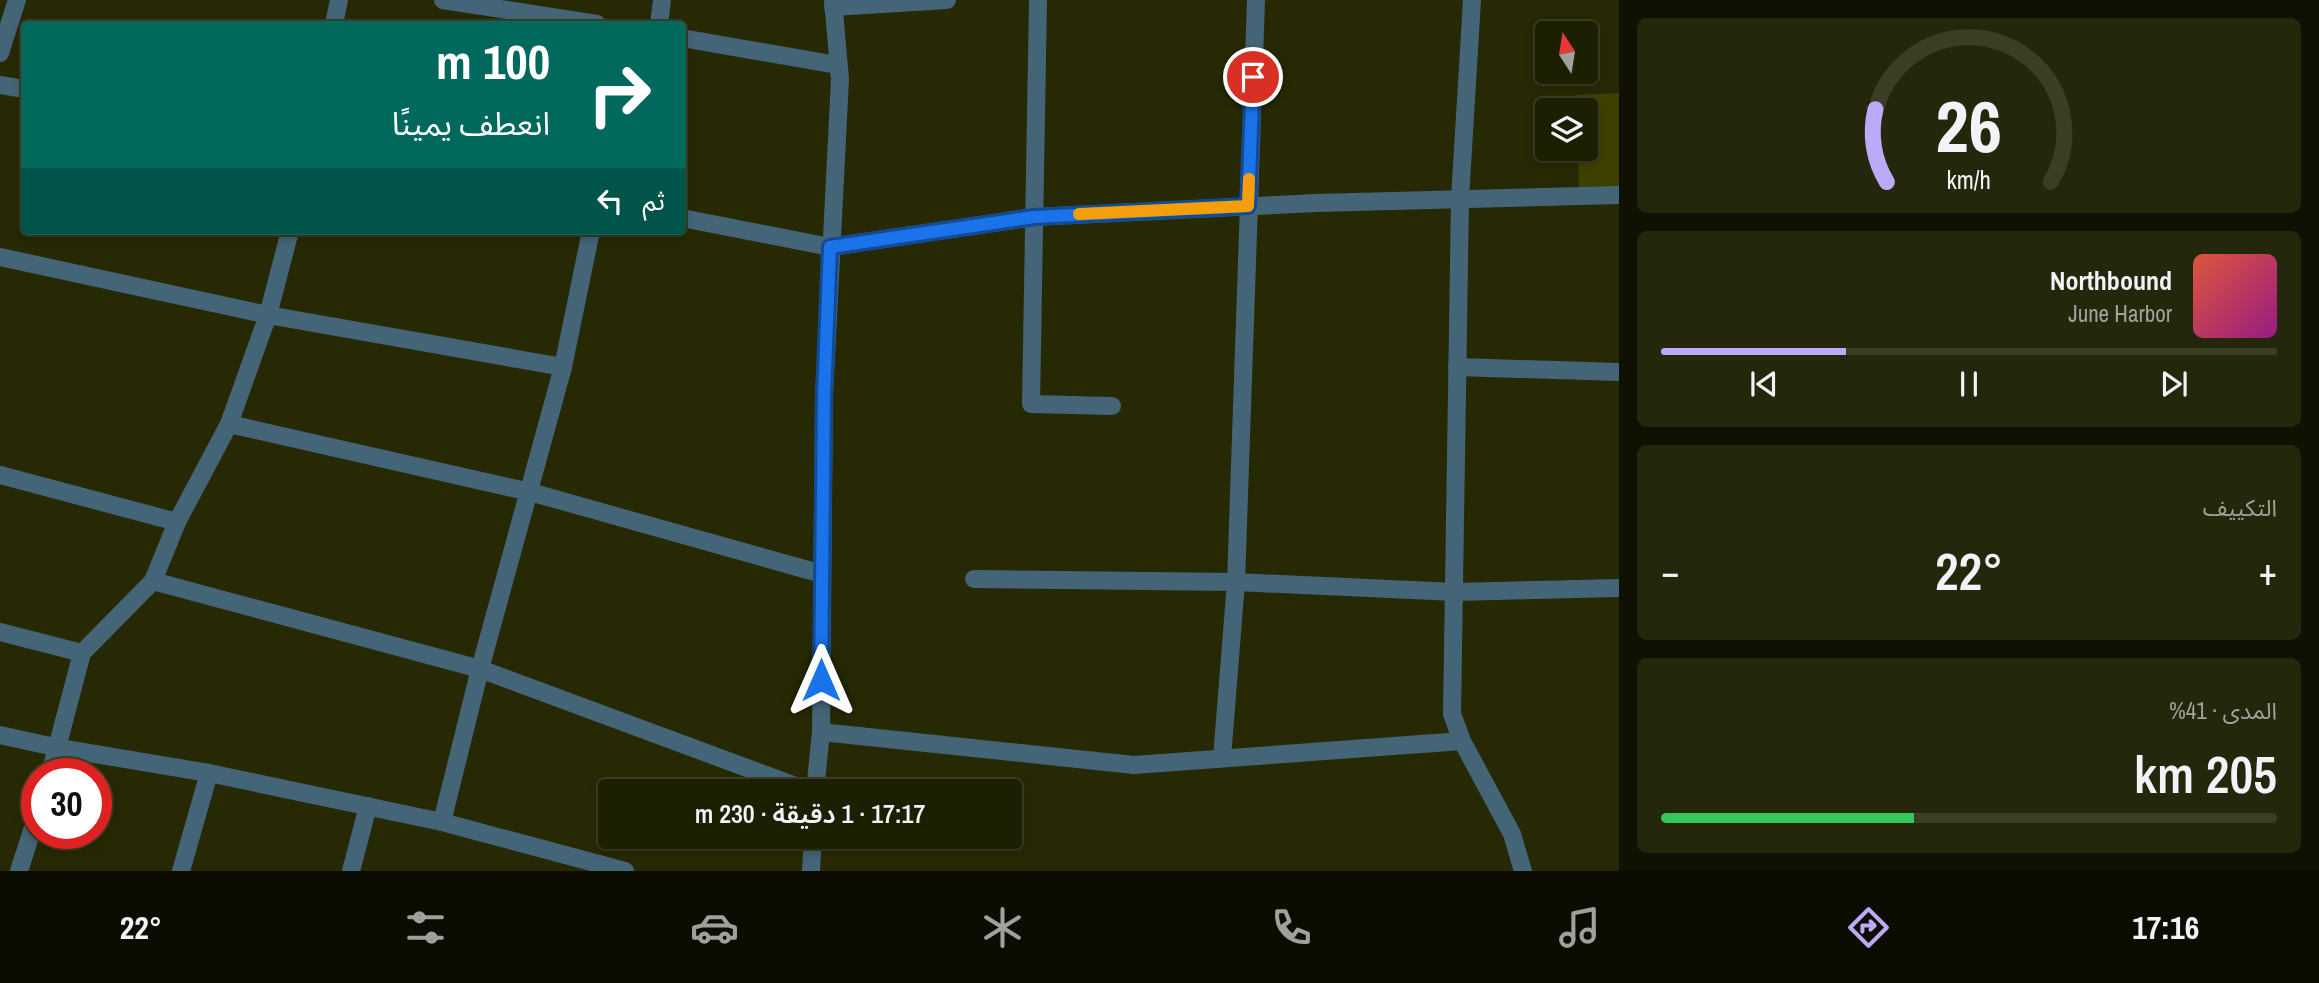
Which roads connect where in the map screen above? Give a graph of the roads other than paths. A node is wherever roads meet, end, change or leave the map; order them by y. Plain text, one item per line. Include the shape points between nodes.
1 (17, 0) edge
2 (339, 0) edge
3 (443, 0) edge
4 (662, 0) edge
5 (947, 0) edge
6 (1038, 0) edge
7 (1255, 0) edge
8 (1472, 0) edge
9 (833, 3) edge
10 (335, 21) edge
11 (578, 21) edge
12 (659, 21) edge
13 (686, 39) edge
14 (0, 53) edge
15 (837, 65) junction
16 (0, 85) edge
17 (21, 88) edge
18 (1619, 195) edge
19 (1460, 199) junction
20 (1248, 206) junction
21 (1034, 217) junction
22 (686, 219) edge
23 (288, 235) edge
24 (590, 235) edge
25 (830, 247) junction
26 (0, 257) edge
27 (268, 315) junction
28 (563, 367) junction
29 (1457, 367) junction
30 (1619, 372) edge
31 (1112, 406) dead end
32 (229, 424) junction
33 (0, 475) edge
34 (530, 492) junction
35 (177, 522) junction
36 (822, 574) junction
37 (974, 579) dead end
38 (153, 581) junction
39 (1236, 582) junction
40 (1619, 588) edge
41 (1455, 592) junction
42 (0, 632) edge
43 (82, 653) junction
44 (480, 669) junction
45 (821, 732) junction
46 (0, 735) edge
47 (1462, 741) junction
48 (59, 748) junction
49 (56, 758) edge
50 (1222, 758) junction
51 (209, 773) junction
52 (777, 779) edge
53 (816, 779) edge
54 (368, 806) junction
55 (442, 822) junction
56 (26, 849) edge
57 (812, 849) edge
58 (19, 871) edge
59 (181, 871) edge
60 (351, 871) edge
61 (625, 871) edge
62 (811, 871) edge
63 (1523, 871) edge

1 - 14 street
2 - 10 street
3 - 11 street
4 - 12 street
5 - 9 street
6 - 21 street
7 - 20 street
8 - 19 street
9 - 15 street
13 - 15 street
15 - 25 street via 840,79
16 - 17 street
18 - 19 street
19 - 20 street
19 - 29 street
20 - 21 street
20 - 39 street
21 - 25 street
21 - 31 street via 1031,404
22 - 25 street
23 - 27 street
24 - 28 street
25 - 36 street
26 - 27 street
27 - 28 street
27 - 32 street
28 - 34 street
29 - 30 street
29 - 41 street
32 - 34 street
32 - 35 street
33 - 35 street
34 - 36 street
34 - 44 street
35 - 38 street
36 - 45 street
37 - 39 street
38 - 43 street
38 - 44 street
39 - 41 street
39 - 50 street
40 - 41 street
41 - 47 street via 1452,714
42 - 43 street
43 - 48 street
44 - 52 street
44 - 55 street
45 - 50 street via 1134,765
45 - 53 street
46 - 48 street
47 - 50 street
47 - 63 street via 1513,834
48 - 49 street
48 - 51 street
51 - 54 street
51 - 59 street
54 - 55 street
54 - 60 street
55 - 61 street
56 - 58 street
57 - 62 street

